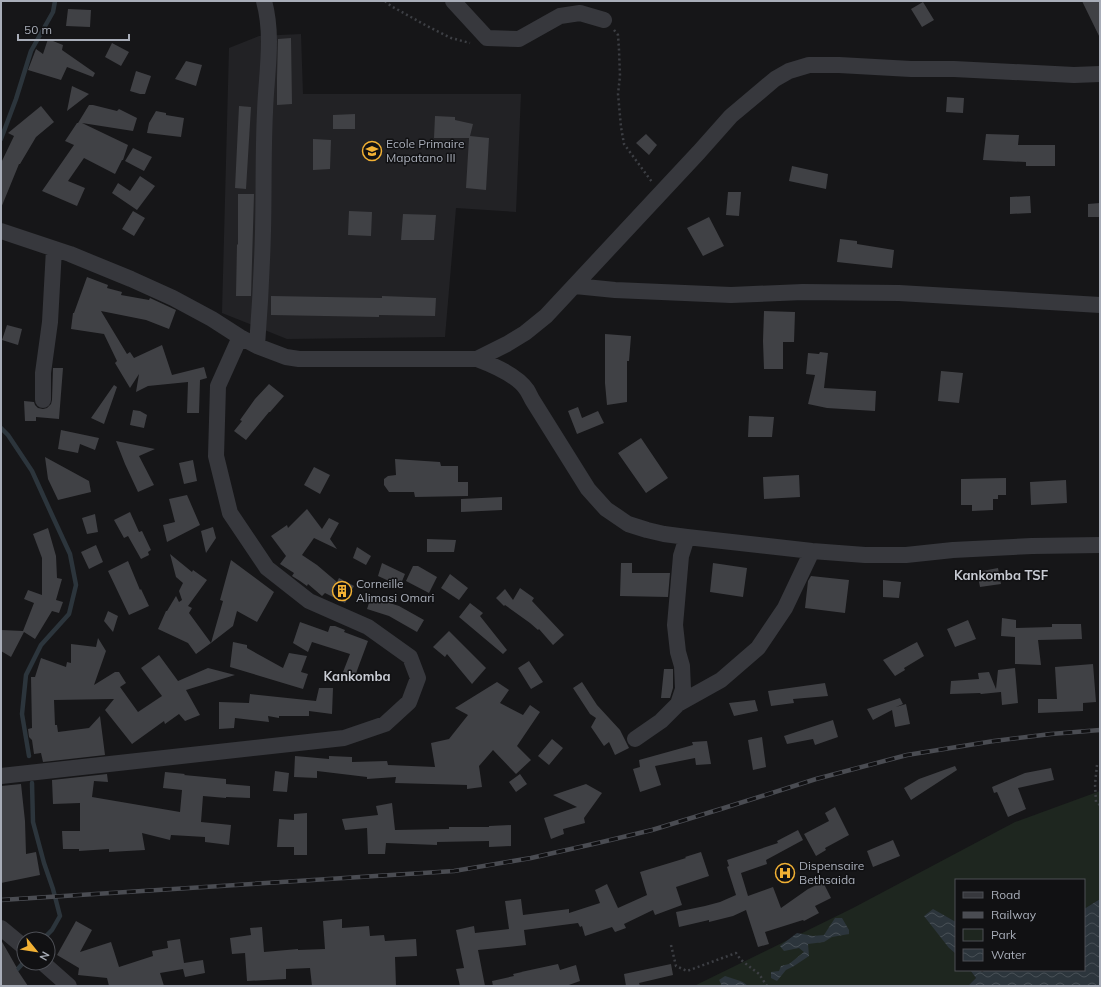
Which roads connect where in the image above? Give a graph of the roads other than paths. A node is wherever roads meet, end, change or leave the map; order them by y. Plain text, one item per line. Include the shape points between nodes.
1 (264, 1) edge
2 (452, 1) edge
3 (604, 20) road end
4 (1100, 74) edge
5 (1, 230) edge
6 (54, 249) junction
7 (575, 286) junction
8 (1100, 305) edge
9 (240, 338) junction
10 (257, 346) junction
11 (477, 359) junction
12 (43, 400) dead end
13 (687, 537) junction
14 (1100, 545) edge
15 (812, 550) junction
16 (678, 704) junction
17 (635, 739) dead end
18 (1, 776) edge
19 (1, 928) edge
20 (16, 940) edge
21 (52, 971) edge
22 (69, 986) edge

1 - 10 street via 269,45
2 - 3 street via 487,38 519,39 560,16 580,13
4 - 7 street via 911,69 839,64 809,65 789,71 775,79 731,116
5 - 6 street
6 - 9 street via 173,298 212,318
6 - 12 street
7 - 8 street via 730,295 803,292 899,293
7 - 11 street via 525,333
9 - 10 street
9 - 18 street via 218,386 216,456 230,513 268,568 309,602 368,628 410,657 418,678 409,702 385,724 344,738
10 - 11 street via 299,359
11 - 13 street via 496,366 527,389 588,489 606,509 628,524 664,534
13 - 15 street
13 - 16 street via 681,556 675,625 683,675 683,689
14 - 15 street via 1024,546 906,555 865,555
15 - 16 street via 785,608 758,648 721,680
16 - 17 street via 661,721
19 - 20 street
21 - 22 street

